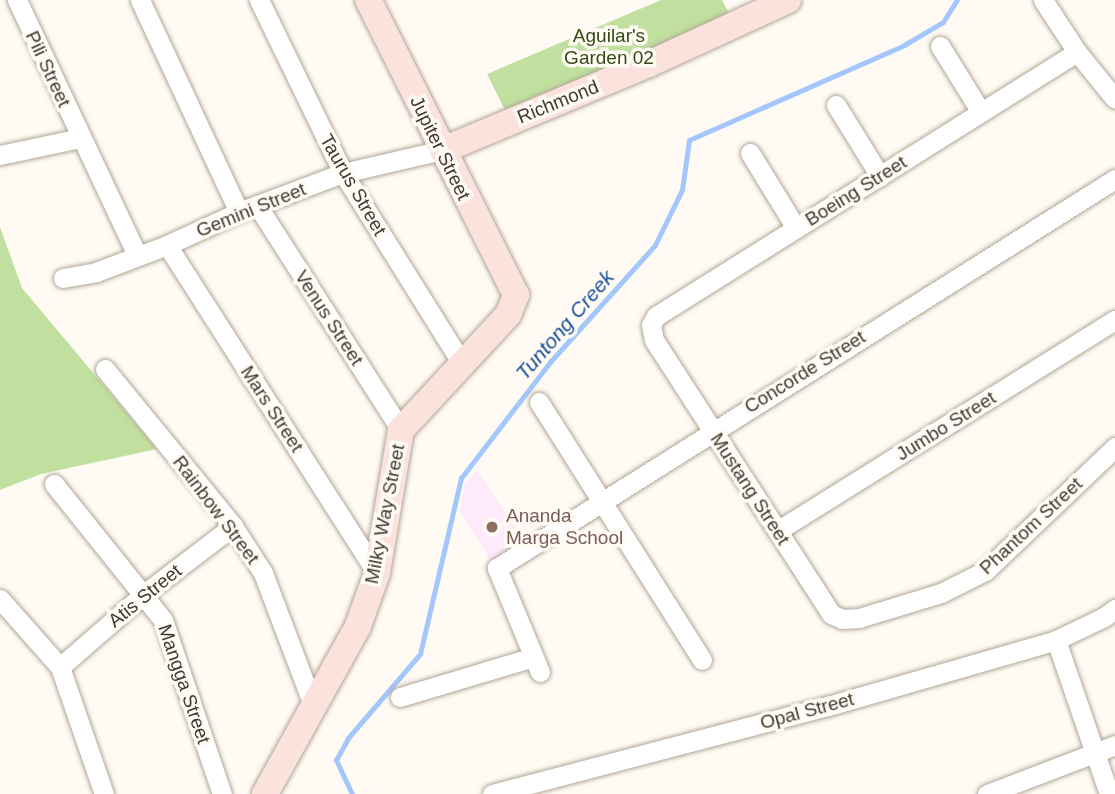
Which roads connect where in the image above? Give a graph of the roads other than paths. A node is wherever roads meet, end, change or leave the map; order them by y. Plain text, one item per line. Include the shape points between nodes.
1 (17, 0) edge
2 (140, 0) edge
3 (259, 0) edge
4 (368, 0) edge
5 (1043, 0) edge
6 (785, 1) edge
7 (940, 46) dead end
8 (1077, 52) junction
9 (1115, 99) edge
10 (836, 105) dead end
11 (981, 113) junction
12 (79, 138) junction
13 (443, 150) junction
14 (750, 153) dead end
15 (0, 155) edge
16 (343, 173) junction
17 (880, 176) junction
18 (1115, 179) edge
19 (248, 209) junction
20 (796, 228) junction
21 (167, 245) junction
22 (137, 255) junction
23 (63, 278) dead end
24 (516, 295) joint
25 (1115, 320) edge
26 (654, 340) joint
27 (461, 362) junction
28 (104, 369) dead end
29 (539, 401) dead end
30 (401, 430) junction
31 (712, 430) junction
32 (1115, 447) edge
33 (54, 484) dead end
34 (602, 501) junction
35 (233, 526) junction
36 (777, 531) junction
37 (377, 573) junction
38 (144, 594) junction
39 (0, 599) edge
40 (1115, 609) edge
41 (859, 618) joint
42 (1056, 640) junction
43 (702, 660) dead end
44 (60, 667) junction
45 (400, 697) dead end
46 (314, 707) junction
47 (1115, 745) edge
48 (1094, 753) junction
49 (104, 794) edge
50 (222, 794) edge
51 (265, 794) edge
52 (492, 794) edge
53 (987, 794) edge
54 (1108, 794) edge

1 - 12 street, Pili Street
2 - 19 street, Venus Street
3 - 16 street, Taurus Street
4 - 13 street, Jupiter Street
5 - 8 street
6 - 13 street, Richmond
7 - 11 street
8 - 9 street
8 - 11 street, Boeing Street
10 - 17 street
11 - 17 street, Boeing Street
12 - 15 street
12 - 22 street
13 - 16 street, Gemini Street
13 - 24 street, Jupiter Street
14 - 20 street
16 - 19 street, Gemini Street
16 - 27 street, Taurus Street
17 - 20 street, Boeing Street
18 - 31 street, Concorde Street
19 - 21 street, Gemini Street
19 - 30 street, Venus Street
20 - 26 street, Boeing Street via 656,316 651,325
21 - 22 street, Gemini Street
21 - 37 street, Mars Street
22 - 23 street, Gemini Street via 96,272
24 - 27 street, Milky Way Street via 508,315
25 - 36 street, Jumbo Street
26 - 31 street, Mustang Street
27 - 30 street, Milky Way Street
28 - 35 street, Rainbow Street
29 - 34 street
30 - 37 street, Milky Way Street
31 - 34 street, Concorde Street
31 - 36 street, Mustang Street
32 - 41 street, Phantom Street via 985,571 941,593
33 - 38 street, Mangga Street
34 - 43 street
34 - 45 street, Concorde Street via 497,568 536,664
35 - 38 street, Atis Street
35 - 46 street, Rainbow Street via 263,573
36 - 41 street, Mustang Street via 831,614
37 - 46 street, Milky Way Street via 358,626
38 - 44 street, Atis Street
38 - 50 street, Mangga Street via 163,620
39 - 44 street
40 - 42 street, Opal Street
42 - 48 street
42 - 52 street, Opal Street via 828,706
44 - 49 street
46 - 51 street, Milky Way Street
47 - 48 street
48 - 53 street
48 - 54 street

